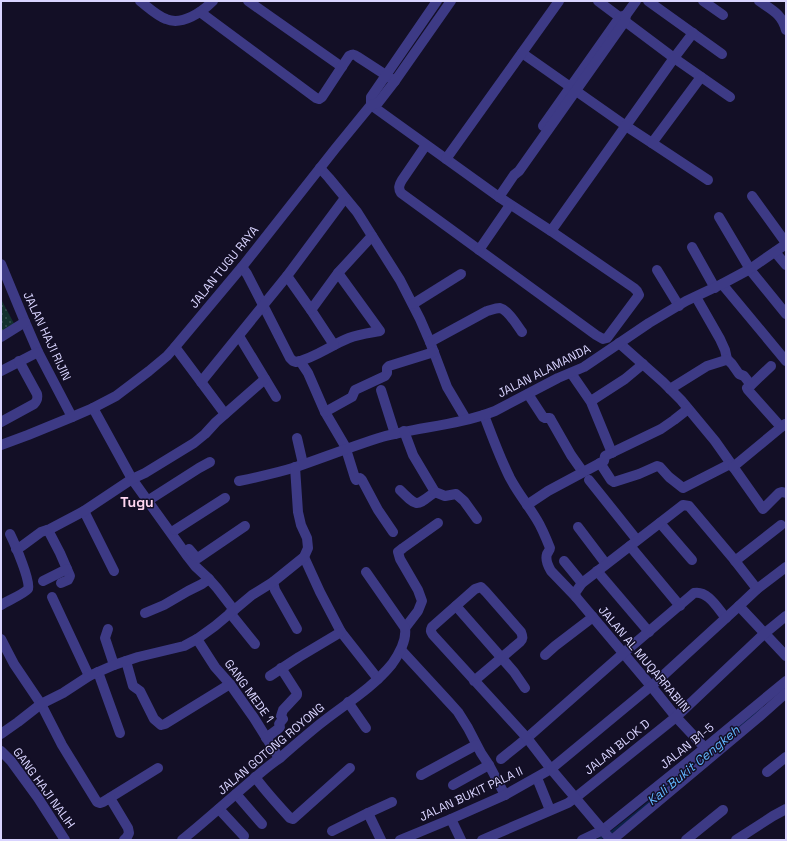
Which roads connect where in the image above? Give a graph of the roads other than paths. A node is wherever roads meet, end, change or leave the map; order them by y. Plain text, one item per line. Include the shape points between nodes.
1 (140, 1) edge
2 (213, 1) edge
3 (248, 1) edge
4 (437, 1) edge
5 (451, 1) edge
6 (559, 1) edge
7 (598, 1) edge
8 (636, 1) edge
9 (648, 1) edge
10 (703, 1) edge
11 (759, 1) edge
12 (200, 12) junction
13 (784, 15) edge
14 (723, 16) dead end
15 (624, 18) junction
16 (786, 30) edge
17 (693, 33) junction
18 (522, 52) junction
19 (722, 54) dead end
20 (674, 58) junction
21 (342, 67) junction
22 (387, 75) junction
23 (701, 77) junction
24 (396, 81) junction
25 (573, 88) junction
26 (730, 97) dead end
27 (371, 105) junction
28 (626, 126) junction
29 (652, 143) junction
30 (426, 145) junction
31 (446, 159) junction
32 (320, 168) junction
33 (708, 180) dead end
34 (752, 196) dead end
35 (499, 197) junction
36 (345, 198) junction
37 (510, 205) junction
38 (719, 217) dead end
39 (551, 231) junction
40 (372, 236) junction
41 (786, 244) edge
42 (692, 246) dead end
43 (479, 250) junction
44 (775, 252) junction
45 (1, 264) edge
46 (786, 265) edge
47 (242, 267) junction
48 (750, 269) junction
49 (657, 270) dead end
50 (338, 273) junction
51 (461, 274) dead end
52 (287, 276) junction
53 (719, 286) junction
54 (696, 297) junction
55 (413, 304) junction
56 (263, 305) junction
57 (679, 306) junction
58 (311, 310) junction
59 (786, 314) edge
60 (25, 322) junction
61 (522, 332) dead end
62 (239, 336) junction
63 (1, 337) edge
64 (430, 342) junction
65 (619, 343) junction
66 (334, 345) junction
67 (175, 347) junction
68 (38, 352) junction
69 (434, 352) junction
70 (727, 359) junction
71 (786, 361) edge
72 (19, 362) junction
73 (298, 362) junction
74 (643, 364) junction
75 (771, 366) dead end
76 (1, 370) edge
77 (571, 373) junction
78 (265, 379) junction
79 (202, 382) junction
80 (751, 385) junction
81 (670, 389) junction
82 (381, 390) dead end
83 (528, 394) junction
84 (276, 397) dead end
85 (591, 401) junction
86 (93, 408) junction
87 (688, 409) junction
88 (325, 412) junction
89 (225, 414) junction
90 (484, 415) junction
91 (72, 417) junction
92 (466, 419) junction
93 (1, 422) edge
94 (784, 426) edge
95 (400, 433) junction
96 (297, 438) dead end
97 (1, 445) edge
98 (346, 449) junction
99 (612, 453) junction
100 (210, 462) dead end
101 (600, 463) junction
102 (297, 466) junction
103 (731, 466) junction
104 (586, 476) junction
105 (132, 479) junction
106 (239, 481) dead end
107 (400, 490) dead end
108 (435, 492) junction
109 (786, 493) edge
110 (152, 498) junction
111 (225, 498) dead end
112 (527, 505) junction
113 (84, 511) junction
114 (477, 519) dead end
115 (438, 523) dead end
116 (660, 523) junction
117 (780, 525) dead end
118 (245, 526) dead end
119 (578, 527) dead end
120 (48, 530) junction
121 (175, 530) junction
122 (393, 532) dead end
123 (10, 534) dead end
124 (634, 543) junction
125 (16, 549) junction
126 (304, 557) junction
127 (692, 560) dead end
128 (564, 561) dead end
129 (735, 561) junction
130 (606, 564) junction
131 (786, 566) edge
132 (67, 569) junction
133 (114, 571) dead end
134 (597, 571) junction
135 (366, 572) dead end
136 (208, 579) junction
137 (43, 581) dead end
138 (273, 582) junction
139 (61, 583) dead end
140 (582, 583) junction
141 (757, 589) junction
142 (52, 597) dead end
143 (576, 597) junction
144 (1, 605) edge
145 (456, 606) junction
146 (680, 606) junction
147 (739, 606) junction
148 (232, 612) junction
149 (145, 613) dead end
150 (786, 616) edge
151 (593, 617) junction
152 (726, 618) junction
153 (405, 628) junction
154 (108, 629) dead end
155 (297, 629) dead end
156 (341, 632) junction
157 (649, 632) junction
158 (764, 633) junction
159 (1, 639) edge
160 (197, 639) junction
161 (255, 644) dead end
162 (401, 650) junction
163 (623, 654) junction
164 (545, 655) dead end
165 (786, 656) edge
166 (501, 658) junction
167 (126, 661) junction
168 (114, 665) junction
169 (281, 668) junction
170 (94, 674) junction
171 (270, 676) dead end
172 (378, 679) junction
173 (474, 681) junction
174 (786, 682) edge
175 (230, 684) junction
176 (651, 686) junction
177 (525, 688) dead end
178 (785, 695) edge
179 (348, 702) junction
180 (41, 704) junction
181 (676, 717) junction
182 (366, 728) dead end
183 (120, 733) dead end
184 (1, 734) edge
185 (266, 738) junction
186 (527, 738) junction
187 (476, 745) junction
188 (705, 748) junction
189 (1, 751) edge
190 (786, 757) edge
191 (279, 758) junction
192 (501, 759) dead end
193 (489, 765) junction
194 (158, 768) dead end
195 (350, 768) dead end
196 (551, 769) junction
197 (767, 772) dead end
198 (421, 775) dead end
199 (255, 777) junction
200 (537, 778) junction
201 (453, 784) dead end
202 (236, 794) junction
203 (505, 795) junction
204 (110, 798) junction
205 (575, 798) junction
206 (392, 802) dead end
207 (219, 809) junction
208 (786, 809) edge
209 (550, 810) junction
210 (723, 810) dead end
211 (368, 814) junction
212 (451, 819) junction
213 (262, 824) dead end
214 (332, 831) dead end
215 (244, 836) dead end
216 (608, 836) edge
217 (65, 840) edge
218 (124, 840) edge
219 (182, 840) edge
220 (381, 840) edge
221 (400, 840) edge
222 (461, 840) edge
223 (482, 840) edge
224 (582, 840) edge
225 (686, 840) edge
226 (736, 840) edge

1 - 12 street via 164,19 171,21 185,19
2 - 12 street
3 - 21 street
4 - 22 street, JALAN TUGU RAYA
5 - 24 street, JALAN TUGU RAYA
6 - 18 street
7 - 15 street
8 - 15 street
9 - 17 street
10 - 14 street
11 - 13 street via 778,14
12 - 21 street via 316,98 322,97
13 - 16 street
15 - 20 street
15 - 25 street
17 - 19 street
17 - 20 street
18 - 25 street
18 - 31 street
20 - 23 street
20 - 28 street
21 - 22 street via 349,56 354,54
22 - 24 street
22 - 27 street, JALAN TUGU RAYA via 371,97
23 - 26 street
23 - 29 street
24 - 27 street, JALAN TUGU RAYA via 378,103
25 - 28 street
25 - 35 street
27 - 30 street
27 - 32 street, JALAN TUGU RAYA
28 - 29 street
28 - 39 street
29 - 33 street
30 - 31 street
30 - 43 street via 402,180 399,189
31 - 35 street
32 - 36 street
32 - 47 street, JALAN TUGU RAYA
34 - 41 street
35 - 37 street
36 - 40 street
36 - 52 street
37 - 39 street
37 - 43 street
38 - 48 street
39 - 43 street via 638,293 607,338 596,336
40 - 50 street
40 - 55 street
41 - 44 street, JALAN ALAMANDA
42 - 53 street
44 - 46 street
44 - 48 street, JALAN ALAMANDA
45 - 60 street, JALAN HAJI RIJIN
47 - 56 street
47 - 67 street, JALAN TUGU RAYA
48 - 53 street, JALAN ALAMANDA
48 - 59 street
49 - 57 street
50 - 58 street
50 - 66 street via 380,331 359,334
51 - 55 street
52 - 56 street
52 - 58 street
53 - 54 street, JALAN ALAMANDA
53 - 71 street
54 - 57 street, JALAN ALAMANDA
54 - 70 street via 720,339
55 - 64 street
56 - 62 street
56 - 73 street via 290,358 293,362
57 - 65 street, JALAN ALAMANDA
58 - 66 street
60 - 63 street
60 - 68 street, JALAN HAJI RIJIN
61 - 64 street via 507,312 502,308 495,308
62 - 78 street
62 - 79 street
64 - 69 street
65 - 74 street
65 - 77 street, JALAN ALAMANDA
66 - 73 street
67 - 79 street
67 - 86 street, JALAN TUGU RAYA via 149,371
68 - 72 street
68 - 91 street, JALAN HAJI RIJIN
69 - 88 street via 389,366 385,376 355,390 352,397
69 - 92 street via 447,387
70 - 80 street
70 - 81 street via 707,366
72 - 76 street
72 - 93 street via 37,394 37,401
73 - 88 street via 308,373
74 - 81 street
74 - 85 street
75 - 80 street
77 - 83 street, JALAN ALAMANDA
77 - 85 street
78 - 84 street
78 - 89 street
79 - 89 street
80 - 94 street via 748,390
81 - 87 street
82 - 95 street
83 - 90 street, JALAN ALAMANDA
83 - 104 street via 543,417 552,420
85 - 99 street
86 - 91 street, JALAN TUGU RAYA
86 - 105 street
87 - 99 street via 661,429
87 - 103 street via 715,441
88 - 98 street
89 - 105 street via 194,443
90 - 92 street, JALAN ALAMANDA
90 - 112 street via 510,477
91 - 97 street, JALAN TUGU RAYA
92 - 95 street, JALAN ALAMANDA
94 - 103 street
95 - 98 street, JALAN ALAMANDA
95 - 108 street
96 - 102 street
98 - 102 street, JALAN ALAMANDA
98 - 122 street via 356,480 362,480
99 - 101 street via 605,456
100 - 110 street
101 - 103 street via 614,482 657,466 683,488
101 - 104 street
102 - 106 street, JALAN ALAMANDA
102 - 126 street via 298,512 308,548
103 - 109 street via 763,509 779,493
104 - 112 street via 548,491
104 - 124 street
105 - 110 street via 140,483
105 - 113 street
105 - 136 street via 188,557
107 - 108 street via 414,503 422,502
108 - 114 street via 445,496 456,494
110 - 121 street
111 - 121 street
112 - 143 street, JALAN AL MUQARRABIIN via 550,548 546,557 549,568
113 - 120 street
113 - 133 street
115 - 153 street via 398,552 422,601
116 - 124 street
116 - 127 street
116 - 129 street via 683,505 688,506
117 - 129 street
118 - 121 street via 198,558
119 - 130 street
120 - 125 street
120 - 132 street
123 - 125 street
124 - 130 street
124 - 146 street
125 - 144 street via 29,586 23,593
126 - 138 street
126 - 156 street
128 - 140 street
129 - 141 street
130 - 134 street
131 - 141 street, JALAN BUKIT PALA II
132 - 137 street
132 - 139 street via 70,577
134 - 140 street
134 - 157 street
135 - 153 street
136 - 148 street
136 - 149 street
138 - 148 street
138 - 155 street
140 - 143 street via 575,593
141 - 147 street, JALAN BUKIT PALA II
142 - 170 street
143 - 151 street, JALAN AL MUQARRABIIN
145 - 166 street
145 - 166 street via 475,589 481,587 521,632 522,640
145 - 173 street via 430,630
146 - 152 street via 694,593 703,593
146 - 157 street
147 - 152 street, JALAN BUKIT PALA II
147 - 158 street
148 - 160 street
148 - 161 street
150 - 158 street, JALAN BLOK D
151 - 163 street, JALAN AL MUQARRABIIN
151 - 164 street
152 - 176 street, JALAN BUKIT PALA II
153 - 162 street, JALAN GOTONG ROYONG
154 - 168 street via 105,638
156 - 169 street
156 - 172 street
157 - 163 street
158 - 165 street
158 - 181 street, JALAN BLOK D
159 - 180 street via 14,664
160 - 167 street via 184,646
160 - 175 street, GANG MEDE 1
162 - 172 street, JALAN GOTONG ROYONG
162 - 187 street via 453,706
163 - 176 street, JALAN AL MUQARRABIIN
163 - 186 street
166 - 173 street
166 - 177 street
167 - 168 street
167 - 175 street via 133,686 140,691 154,719 161,725
168 - 170 street
169 - 171 street
169 - 185 street via 297,695 283,710 280,727
170 - 180 street
170 - 183 street
172 - 179 street, JALAN GOTONG ROYONG
173 - 186 street
174 - 188 street, JALAN B1-5
175 - 185 street, GANG MEDE 1
176 - 181 street, JALAN AL MUQARRABIIN
176 - 196 street, JALAN BUKIT PALA II
178 - 216 street
179 - 182 street
179 - 191 street, JALAN GOTONG ROYONG
180 - 184 street
180 - 204 street via 62,745 97,802
181 - 188 street, JALAN AL MUQARRABIIN
181 - 205 street, JALAN BLOK D
185 - 191 street, GANG MEDE 1
186 - 192 street
186 - 196 street
187 - 193 street
187 - 198 street
188 - 216 street, JALAN B1-5
189 - 217 street, GANG HAJI NALIH via 38,798
190 - 197 street
191 - 199 street, JALAN GOTONG ROYONG
193 - 201 street
193 - 203 street
194 - 204 street
195 - 199 street via 293,819
196 - 200 street, JALAN BUKIT PALA II
196 - 205 street
199 - 202 street, JALAN GOTONG ROYONG
200 - 203 street, JALAN BUKIT PALA II
200 - 209 street
202 - 207 street, JALAN GOTONG ROYONG
202 - 213 street
203 - 212 street, JALAN BUKIT PALA II
204 - 218 street via 128,828 129,833
205 - 209 street, JALAN BLOK D
205 - 216 street
206 - 211 street
207 - 215 street
207 - 219 street, JALAN GOTONG ROYONG
208 - 226 street
209 - 223 street, JALAN BLOK D
210 - 225 street
211 - 214 street
211 - 220 street
212 - 221 street, JALAN BUKIT PALA II
212 - 222 street
216 - 224 street

